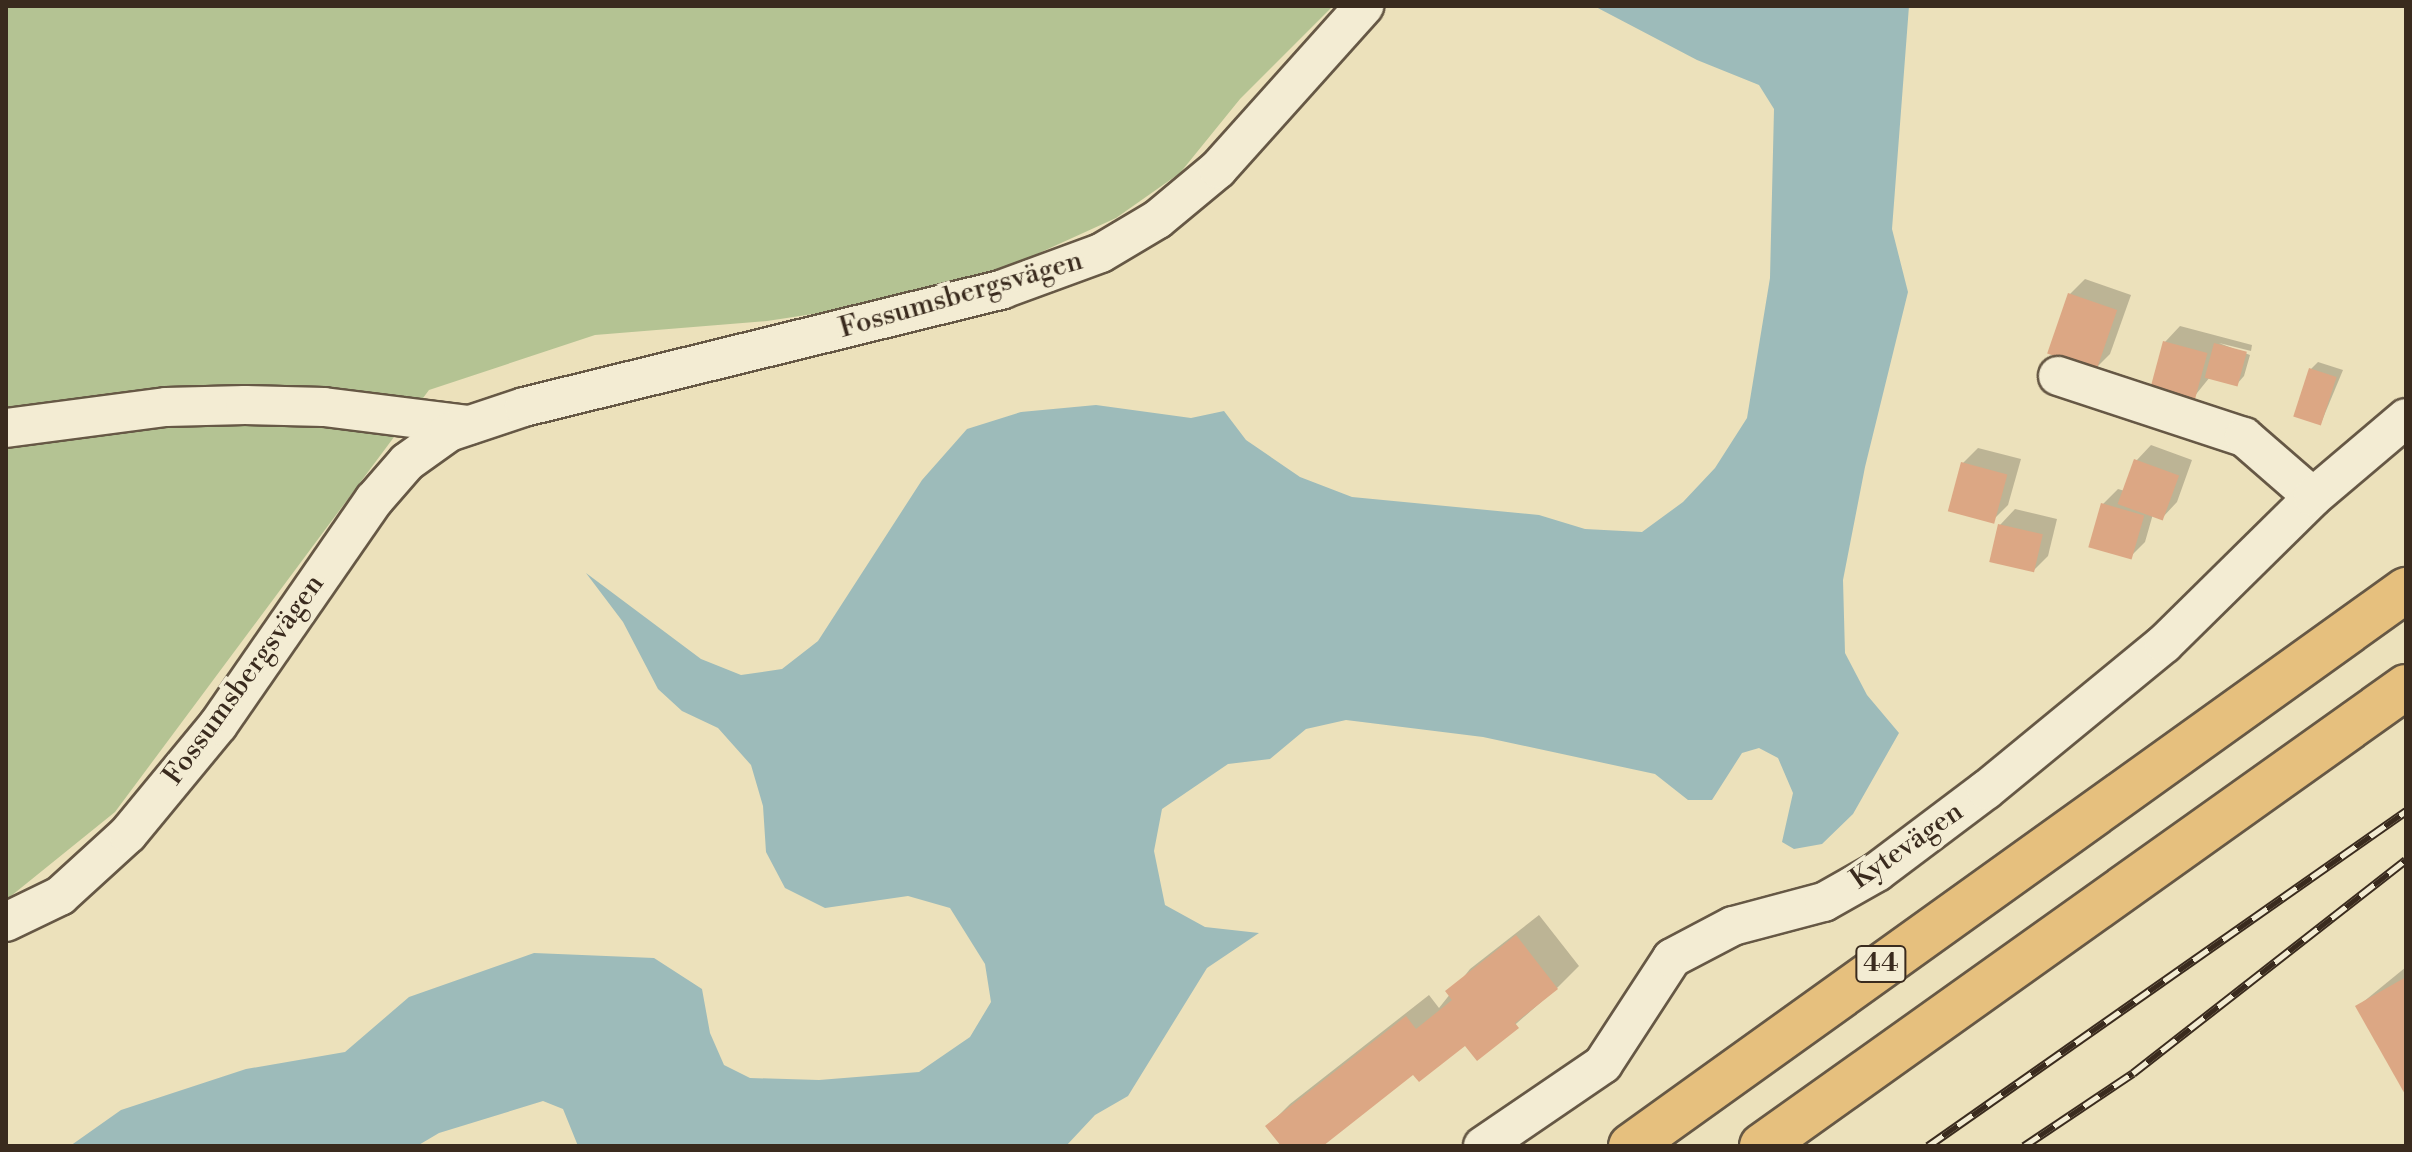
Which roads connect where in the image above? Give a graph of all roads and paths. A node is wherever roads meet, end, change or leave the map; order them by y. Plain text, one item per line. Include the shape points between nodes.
1 (1364, 6) edge
2 (2058, 376) dead end
3 (2406, 418) edge
4 (469, 425) junction
5 (6, 428) edge
6 (2313, 497) junction
7 (2406, 590) edge
8 (2406, 687) edge
9 (6, 922) edge
10 (1483, 1146) edge
11 (1631, 1146) edge
12 (1762, 1146) edge

1 - 4 street, Fossumsbergsvägen via 1218,169 1158,219 1101,253 1003,289
2 - 6 street via 2244,437
3 - 6 street, Kytevägen
4 - 5 street, Fossumsbergsvägen via 324,407 245,405 166,407
4 - 9 street, Fossumsbergsvägen via 449,432 407,462 374,500 218,725 128,834 60,896
6 - 10 street, Kytevägen via 2164,644 1877,872 1824,902 1733,926 1672,958 1603,1064
7 - 11 highway, 44
8 - 12 highway

